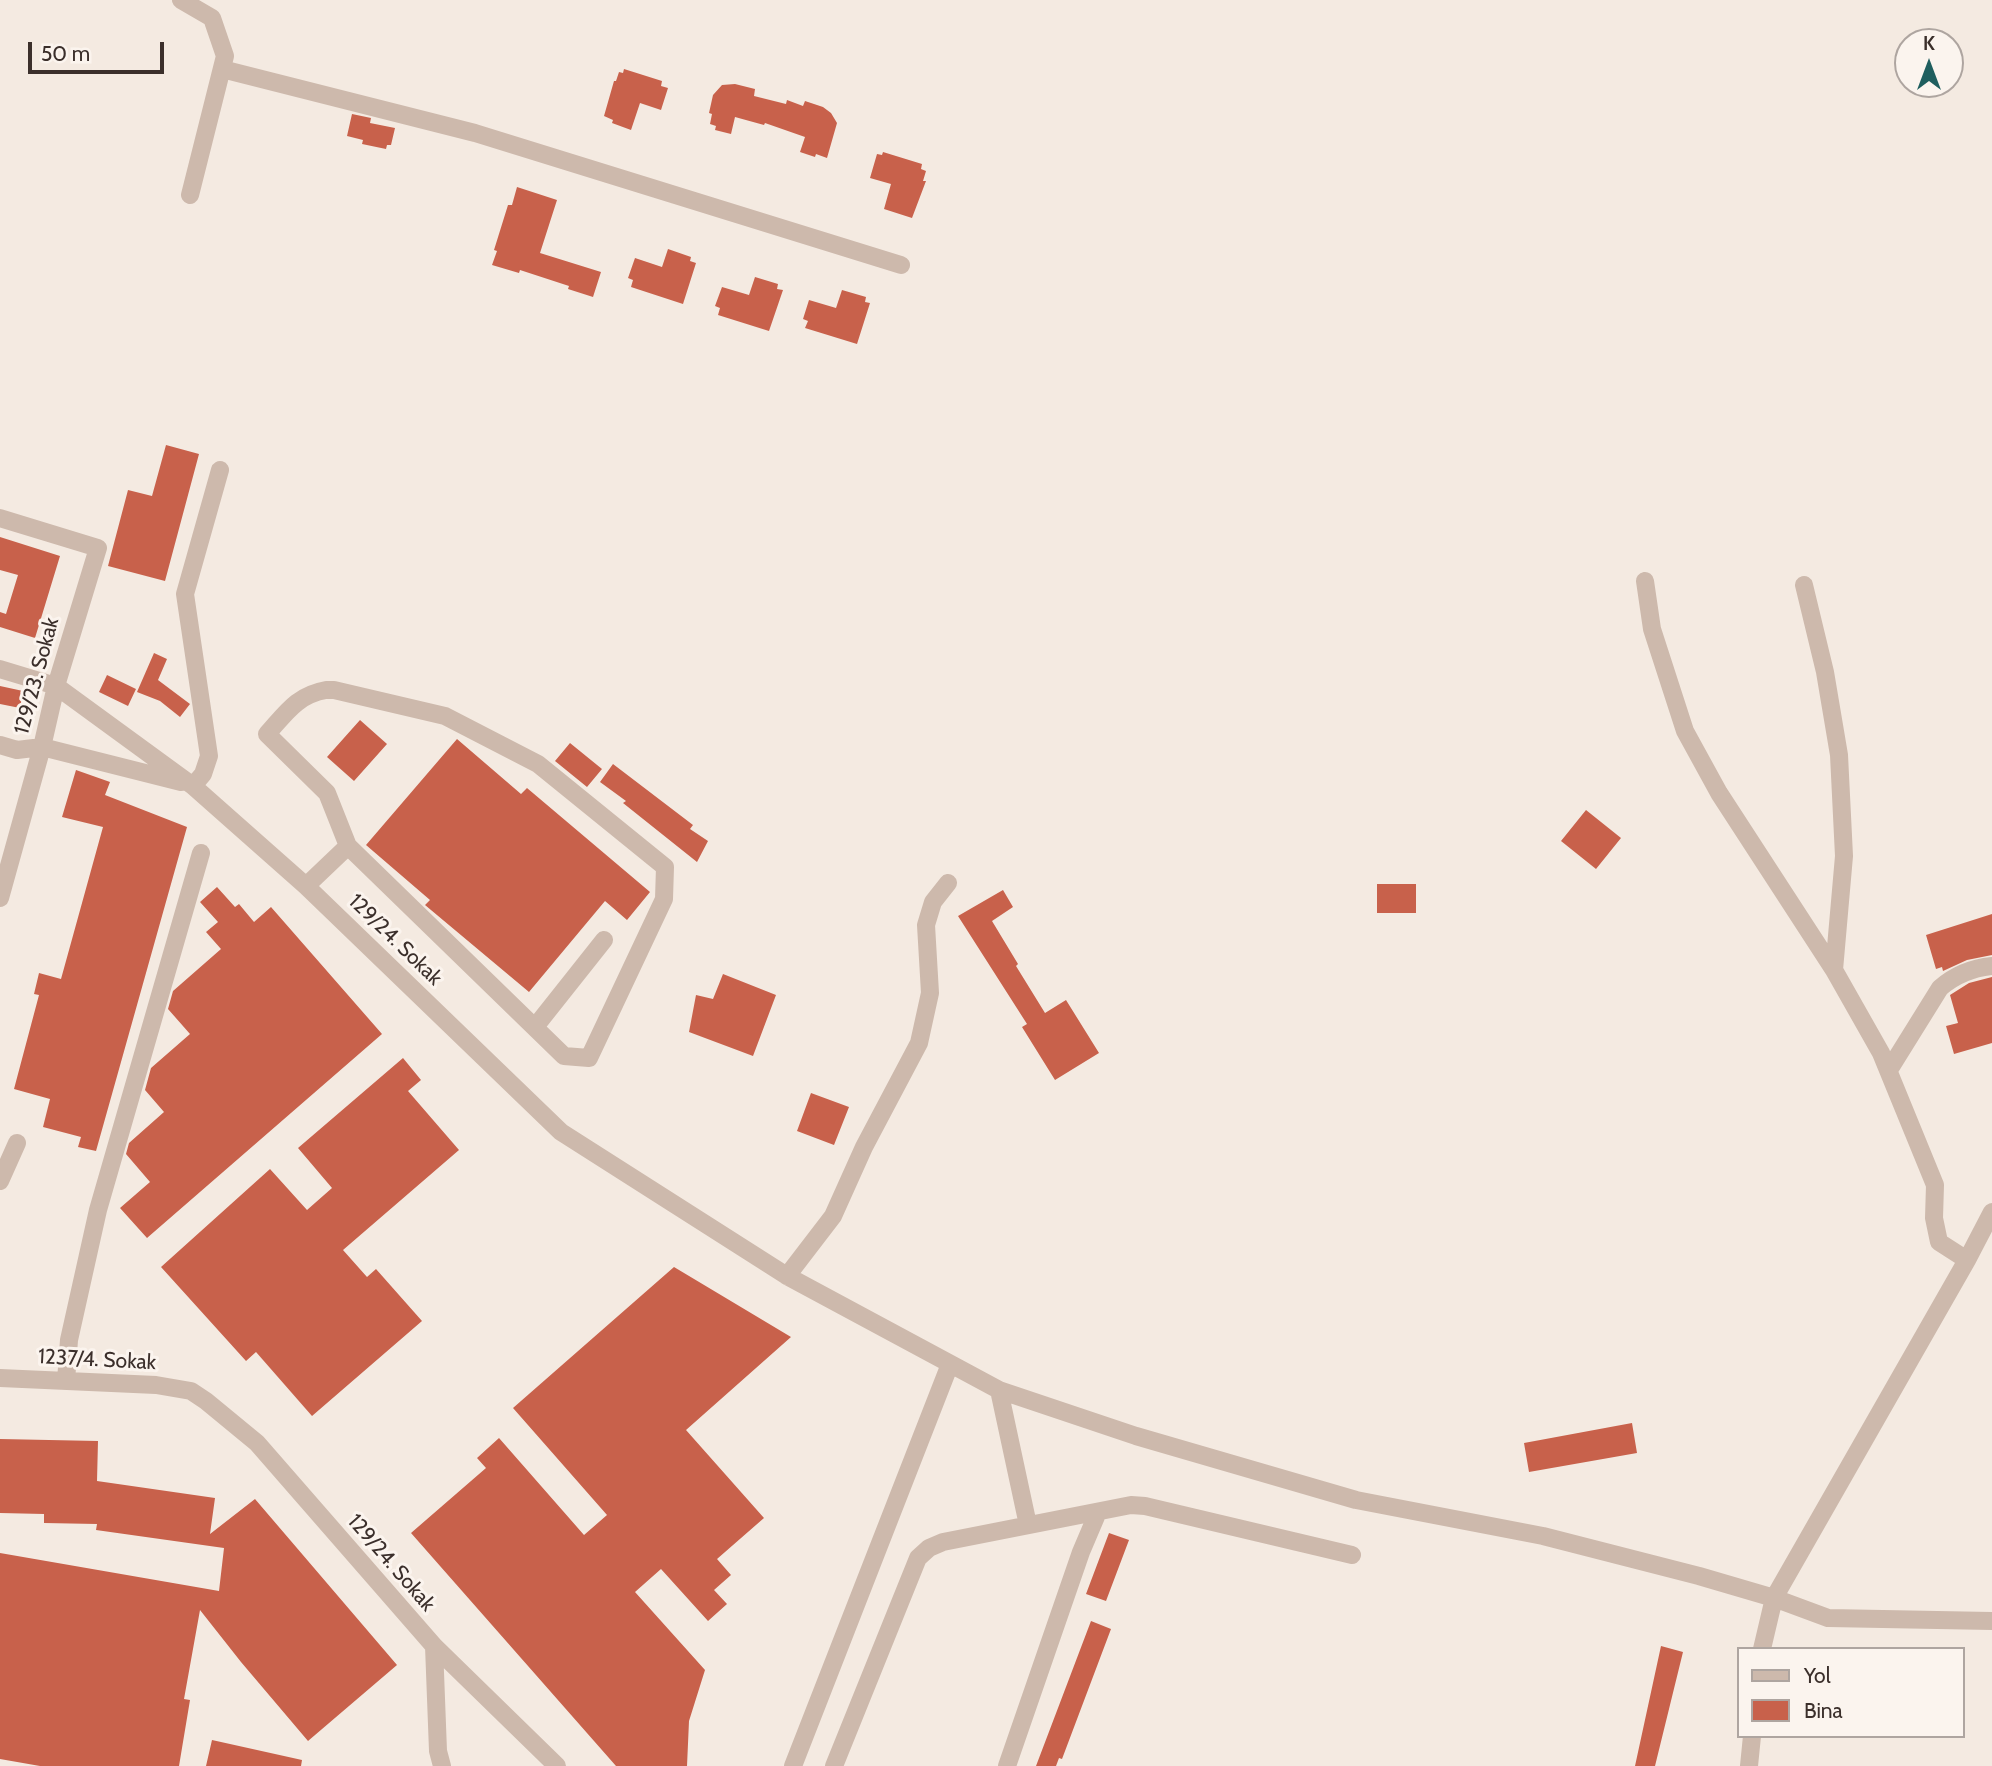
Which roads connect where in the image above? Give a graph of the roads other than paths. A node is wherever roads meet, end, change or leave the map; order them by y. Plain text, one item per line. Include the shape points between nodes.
1 (181, 0) edge
2 (222, 69) junction
3 (190, 195) dead end
4 (901, 265) dead end
5 (220, 470) dead end
6 (0, 518) edge
7 (1645, 580) dead end
8 (1804, 585) dead end
9 (0, 669) edge
10 (56, 686) junction
11 (0, 744) edge
12 (42, 747) junction
13 (192, 785) junction
14 (348, 846) junction
15 (201, 853) dead end
16 (3, 877) edge
17 (948, 883) dead end
18 (306, 886) junction
19 (0, 898) edge
20 (604, 940) dead end
21 (1992, 965) edge
22 (1834, 970) junction
23 (534, 1027) junction
24 (1889, 1070) junction
25 (17, 1143) dead end
26 (0, 1181) edge
27 (1992, 1212) edge
28 (1967, 1260) junction
29 (787, 1276) junction
30 (950, 1364) junction
31 (0, 1378) edge
32 (66, 1381) junction
33 (999, 1390) junction
34 (191, 1391) joint
35 (1098, 1512) junction
36 (1028, 1525) junction
37 (1352, 1555) dead end
38 (1774, 1598) junction
39 (1992, 1621) edge
40 (433, 1646) junction
41 (1762, 1647) edge
42 (1752, 1738) edge
43 (442, 1766) edge
44 (557, 1766) edge
45 (793, 1766) edge
46 (834, 1766) edge
47 (1007, 1766) edge
48 (1749, 1766) edge

1 - 2 street via 212,19 225,56
2 - 3 street
2 - 4 street via 475,133
5 - 13 street via 185,594 209,756 203,774
6 - 10 street, 129/23. Sokak via 98,548
7 - 22 street via 1652,629 1685,731 1718,793
8 - 22 street via 1839,755 1844,856
9 - 10 street, 129/24. Sokak
10 - 12 street, 129/23. Sokak
10 - 13 street, 129/24. Sokak
11 - 12 street, 129/24. Sokak via 18,750
12 - 13 street, 129/24. Sokak
12 - 16 street, 129/23. Sokak
13 - 18 street, 129/24. Sokak
14 - 18 street
14 - 23 street
14 - 23 street via 327,793 267,734 298,700 317,691 334,690 445,716 538,764 665,867 664,899 589,1058 564,1056
15 - 32 street via 98,1210 69,1340
16 - 19 street, 129/23. Sokak
17 - 29 street via 933,902 926,925 930,993 919,1043 832,1216
18 - 29 street, 129/24. Sokak via 561,1132
20 - 23 street
21 - 24 street via 1975,967 1940,988
22 - 24 street
24 - 28 street via 1936,1185 1934,1218 1939,1242
25 - 26 street
27 - 28 street
28 - 38 street
29 - 30 street, 129/24. Sokak
30 - 33 street, 129/24. Sokak
30 - 45 street
31 - 32 street, 1237/4. Sokak
32 - 34 street, 1237/4. Sokak
33 - 36 street
33 - 38 street, 129/24. Sokak via 1136,1436 1356,1500 1543,1536
34 - 40 street, 129/24. Sokak via 257,1443
35 - 36 street
35 - 37 street via 1145,1506
35 - 47 street
36 - 46 street via 943,1542 918,1558
38 - 39 street, 129/24. Sokak via 1828,1618
38 - 41 street
40 - 43 street
40 - 44 street, 129/24. Sokak
42 - 48 street

